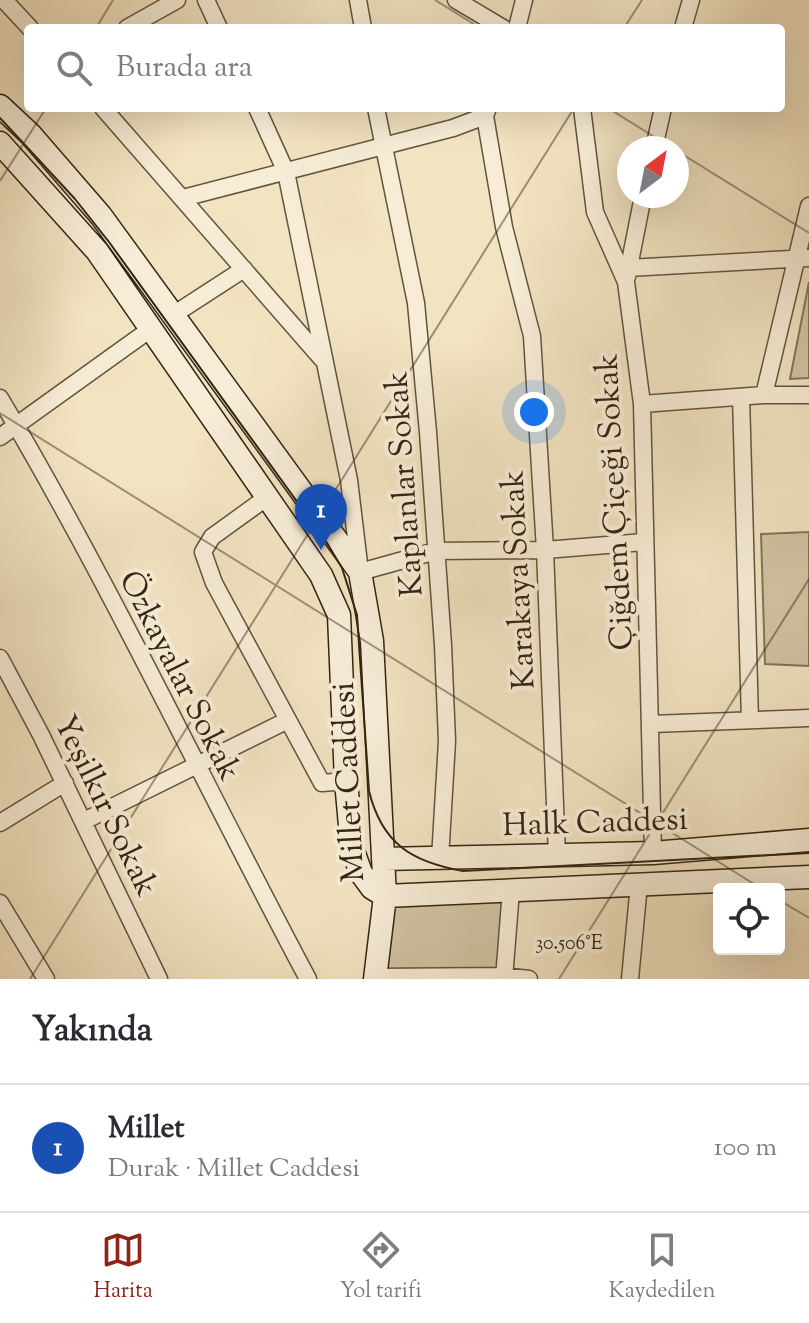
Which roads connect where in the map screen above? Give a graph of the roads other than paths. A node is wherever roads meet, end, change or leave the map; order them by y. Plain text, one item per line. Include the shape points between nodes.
1 (4, 0) edge
2 (177, 0) edge
3 (206, 0) edge
4 (358, 0) edge
5 (456, 0) edge
6 (524, 0) edge
7 (691, 0) edge
8 (26, 24) edge
9 (134, 24) edge
10 (217, 24) edge
11 (362, 24) edge
12 (496, 24) edge
13 (518, 24) edge
14 (684, 24) edge
15 (0, 106) edge
16 (107, 112) edge
17 (259, 112) edge
18 (377, 112) edge
19 (486, 112) edge
20 (582, 112) edge
21 (662, 112) edge
22 (657, 136) edge
23 (0, 143) edge
24 (383, 147) junction
25 (286, 172) junction
26 (183, 198) junction
27 (809, 206) edge
28 (641, 208) edge
29 (803, 258) edge
30 (244, 269) junction
31 (627, 275) junction
32 (173, 315) junction
33 (152, 328) junction
34 (323, 360) junction
35 (764, 395) junction
36 (809, 395) edge
37 (741, 397) junction
38 (0, 398) edge
39 (642, 404) junction
40 (16, 426) junction
41 (0, 437) edge
42 (266, 498) junction
43 (644, 542) junction
44 (545, 550) junction
45 (436, 551) junction
46 (360, 572) junction
47 (0, 658) edge
48 (809, 718) edge
49 (288, 720) junction
50 (750, 720) junction
51 (652, 724) junction
52 (195, 764) junction
53 (346, 781) junction
54 (65, 783) junction
55 (84, 821) junction
56 (0, 823) edge
57 (809, 840) edge
58 (653, 853) junction
59 (557, 856) junction
60 (383, 859) junction
61 (440, 859) junction
62 (809, 877) edge
63 (639, 884) junction
64 (511, 890) junction
65 (385, 896) junction
66 (2, 910) edge
67 (504, 977) edge
68 (375, 978) edge
69 (46, 979) edge
70 (159, 979) edge
71 (308, 979) edge
72 (529, 979) edge
73 (630, 979) edge

1 - 8 street
2 - 9 street
3 - 10 street
4 - 11 street
5 - 12 street
6 - 13 street
7 - 14 street
15 - 32 main road, Millet Caddesi via 101,216
16 - 26 street
17 - 25 street
18 - 24 street, Kaplanlar Sokak
19 - 24 street
19 - 44 street, Karakaya Sokak via 504,227 532,336
20 - 31 street, Çiğdem Çiçeği Sokak via 595,212
21 - 22 street
23 - 33 main road, Millet Caddesi via 97,251
24 - 25 street
24 - 45 street, Kaplanlar Sokak via 416,303
25 - 26 street
25 - 34 street
26 - 30 street
27 - 29 street
28 - 31 street
29 - 31 street
29 - 35 street
30 - 32 street
30 - 34 street
31 - 39 street, Çiğdem Çiçeği Sokak
32 - 46 main road, Millet Caddesi
33 - 40 street
33 - 42 main road, Millet Caddesi
34 - 46 street via 349,480
35 - 36 street
35 - 37 street
37 - 39 street
37 - 50 street
38 - 40 street, Özkayalar Sokak
39 - 43 street, Çiğdem Çiçeği Sokak
40 - 41 street
40 - 52 street, Özkayalar Sokak
42 - 49 street via 212,537 203,552 214,583
42 - 53 main road, Millet Caddesi via 321,575 339,615
43 - 44 street
43 - 51 street, Çiğdem Çiçeği Sokak
44 - 45 street
44 - 59 street, Karakaya Sokak
45 - 46 street
45 - 61 street, Kaplanlar Sokak via 447,741
46 - 60 main road, Millet Caddesi via 372,641
47 - 54 street, Yeşilkır Sokak
48 - 50 street
49 - 52 street
49 - 53 street via 322,783
50 - 51 street
51 - 58 street, Çiğdem Çiçeği Sokak
52 - 55 street
52 - 71 street, Özkayalar Sokak
53 - 65 main road, Millet Caddesi via 352,848 361,873
54 - 55 street, Yeşilkır Sokak
54 - 56 street
55 - 70 street, Yeşilkır Sokak
57 - 58 main road, Halk Caddesi
58 - 59 main road, Halk Caddesi
59 - 61 main road, Halk Caddesi
60 - 61 main road, Halk Caddesi
60 - 65 main road, Millet Caddesi
62 - 63 main road, Halk Caddesi
63 - 64 main road, Halk Caddesi
63 - 73 street
64 - 65 main road, Halk Caddesi
64 - 67 street
65 - 68 main road
66 - 69 street
67 - 68 street
67 - 72 street

